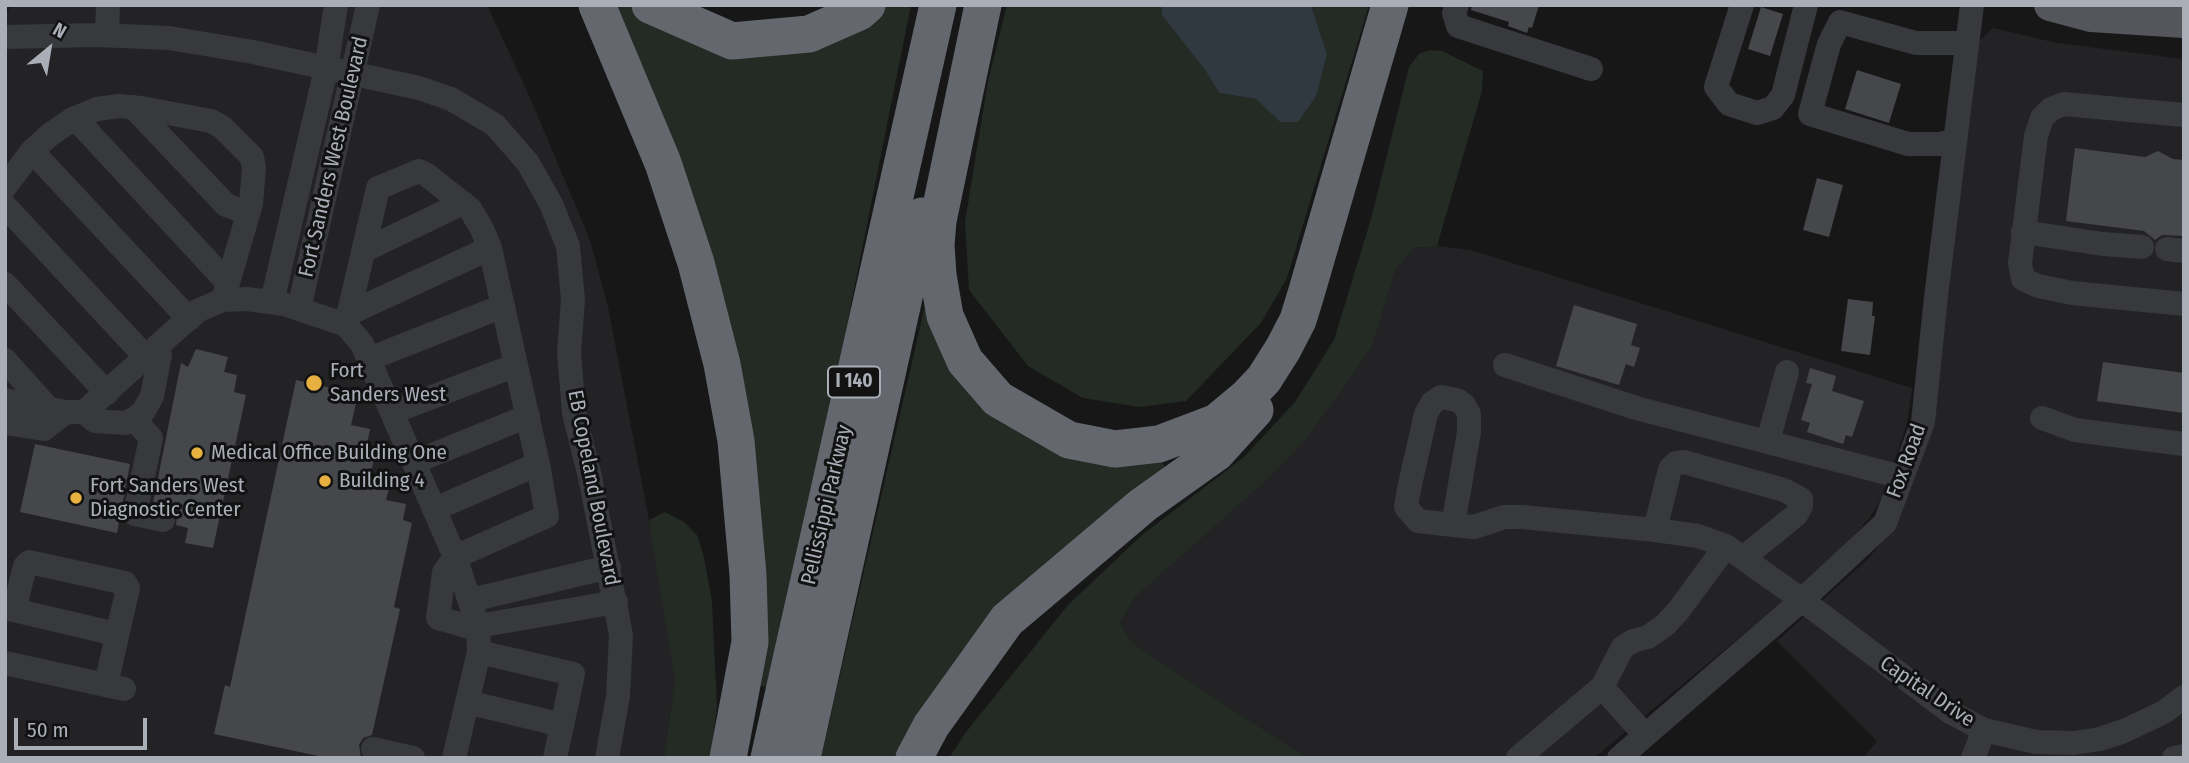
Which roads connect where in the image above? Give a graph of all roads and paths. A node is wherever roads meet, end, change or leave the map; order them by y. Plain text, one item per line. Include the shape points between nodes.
1 (108, 5) edge
2 (336, 5) edge
3 (368, 5) edge
4 (597, 5) edge
5 (650, 5) edge
6 (867, 5) edge
7 (938, 5) edge
8 (970, 5) edge
9 (983, 5) edge
10 (1390, 5) edge
11 (1406, 5) edge
12 (1457, 5) edge
13 (1742, 5) edge
14 (1806, 5) edge
15 (1972, 5) edge
16 (2060, 7) edge
17 (2184, 22) edge
18 (107, 35) junction
19 (5, 37) edge
20 (1967, 43) junction
21 (326, 69) junction
22 (1591, 69) dead end
23 (353, 74) junction
24 (133, 107) junction
25 (2184, 115) edge
26 (75, 118) junction
27 (1955, 141) junction
28 (32, 150) junction
29 (5, 187) edge
30 (463, 203) junction
31 (5, 206) edge
32 (248, 213) junction
33 (2023, 232) junction
34 (2143, 247) dead end
35 (490, 248) junction
36 (363, 251) junction
37 (5, 284) edge
38 (225, 291) junction
39 (272, 302) junction
40 (2184, 304) edge
41 (503, 306) junction
42 (299, 309) junction
43 (189, 319) junction
44 (347, 320) junction
45 (155, 357) junction
46 (369, 359) junction
47 (5, 360) edge
48 (516, 365) junction
49 (1505, 365) dead end
50 (1787, 372) dead end
51 (107, 393) junction
52 (5, 400) edge
53 (66, 411) junction
54 (393, 412) junction
55 (528, 416) junction
56 (2042, 418) dead end
57 (134, 419) junction
58 (5, 423) edge
59 (1768, 441) junction
60 (2184, 444) edge
61 (415, 462) junction
62 (538, 464) junction
63 (1902, 477) junction
64 (435, 509) junction
65 (163, 520) dead end
66 (1453, 525) junction
67 (1655, 530) junction
68 (1735, 552) junction
69 (455, 557) junction
70 (609, 567) junction
71 (471, 600) junction
72 (1802, 600) junction
73 (615, 602) junction
74 (10, 609) edge
75 (478, 626) junction
76 (116, 634) junction
77 (479, 652) junction
78 (5, 663) edge
79 (1602, 687) junction
80 (2184, 697) edge
81 (467, 702) junction
82 (562, 725) junction
83 (1984, 730) junction
84 (1645, 735) junction
85 (373, 748) dead end
86 (459, 756) edge
87 (2184, 756) edge
88 (414, 758) edge
89 (555, 758) edge
90 (607, 758) edge
91 (728, 758) edge
92 (769, 758) edge
93 (802, 758) edge
94 (914, 758) edge
95 (1518, 758) edge
96 (1619, 758) edge
97 (1973, 758) edge
98 (2174, 758) edge

1 - 18 street
2 - 21 street, Fort Sanders West Boulevard
3 - 23 street, Fort Sanders West Boulevard
4 - 91 highway via 663,163 696,263 736,441 750,642
5 - 6 highway via 732,41 809,34
7 - 92 highway, Pellissippi Parkway / I 140
8 - 93 highway, Pellissippi Parkway / I 140
9 - 10 highway via 938,221 938,275 945,316 965,361 998,399 1069,440 1115,449 1159,444 1217,422 1264,379 1283,349 1307,294
11 - 94 highway via 1310,316 1271,393 1216,453 1143,505 1007,620 931,726
12 - 22 street via 1458,26
13 - 14 street via 1716,87 1729,104 1757,113 1773,108 1783,95
15 - 20 street, Fox Road
16 - 17 main road via 2091,16
18 - 19 street, EB Copeland Boulevard
18 - 21 street, EB Copeland Boulevard via 169,38
20 - 27 street, Fox Road
20 - 27 street via 1916,43 1840,22 1829,44 1810,114 1908,144
21 - 23 street, EB Copeland Boulevard
21 - 39 street, Fort Sanders West Boulevard
23 - 42 street, Fort Sanders West Boulevard
23 - 70 street, EB Copeland Boulevard via 451,99 495,125 528,163 551,204 568,246 571,271 569,352 574,413
24 - 26 street via 97,109
24 - 32 street via 226,205
24 - 32 street via 211,121 232,134 252,157
25 - 33 street via 2064,104 2051,109 2036,136
26 - 28 street
26 - 38 street
27 - 63 street, Fox Road via 1923,422
28 - 29 street
28 - 43 street
30 - 35 street
30 - 36 street
30 - 36 street via 419,171 377,188
31 - 45 street
32 - 38 street
33 - 34 street
33 - 40 street via 2023,279 2038,286
35 - 41 street
35 - 44 street
36 - 44 street
37 - 51 street
38 - 39 street, Fort Sanders West Boulevard
38 - 43 street, Fort Sanders West Boulevard
39 - 42 street, Fort Sanders West Boulevard
41 - 46 street
41 - 48 street
42 - 44 street, Fort Sanders West Boulevard
43 - 45 street, Fort Sanders West Boulevard
44 - 46 street
45 - 51 street, Fort Sanders West Boulevard
45 - 57 street via 152,396
46 - 54 street
47 - 53 street
48 - 54 street
48 - 55 street
49 - 59 street via 1636,408
50 - 59 street
51 - 53 street, Fort Sanders West Boulevard
52 - 53 street
53 - 57 street via 95,421 125,423
53 - 58 street, Fort Sanders West Boulevard via 44,429
54 - 61 street
55 - 61 street
55 - 62 street
56 - 60 street via 2075,430
57 - 65 street via 151,438 135,514
59 - 63 street
61 - 64 street
62 - 64 street
62 - 69 street via 547,516
63 - 72 street, Fox Road via 1885,523
64 - 69 street
66 - 66 street, Capital Drive via 1418,521 1406,507 1426,414 1441,397 1457,400 1469,414
66 - 67 street, Capital Drive via 1474,527 1504,517 1522,517
67 - 68 street, Capital Drive via 1698,536
67 - 68 street via 1670,469 1676,463 1784,490 1801,499 1796,515
68 - 72 street, Capital Drive
68 - 79 street via 1665,625 1623,647
69 - 71 street
69 - 75 street via 444,572 438,618
70 - 71 street
70 - 73 street, EB Copeland Boulevard
71 - 75 street
72 - 83 street, Capital Drive via 1950,712
72 - 84 street, Fox Road
73 - 75 street
73 - 90 street, EB Copeland Boulevard via 621,635 618,696
74 - 76 street
74 - 76 street via 29,562 123,582 128,588
75 - 77 street
76 - 78 street via 115,686
77 - 81 street
77 - 82 street via 573,674
79 - 84 street
79 - 95 street
80 - 83 street, Capital Drive via 2124,731 2074,743 2036,742
81 - 82 street
81 - 86 street
82 - 89 street
83 - 97 street
84 - 96 street, Fox Road
85 - 88 street
87 - 98 street

